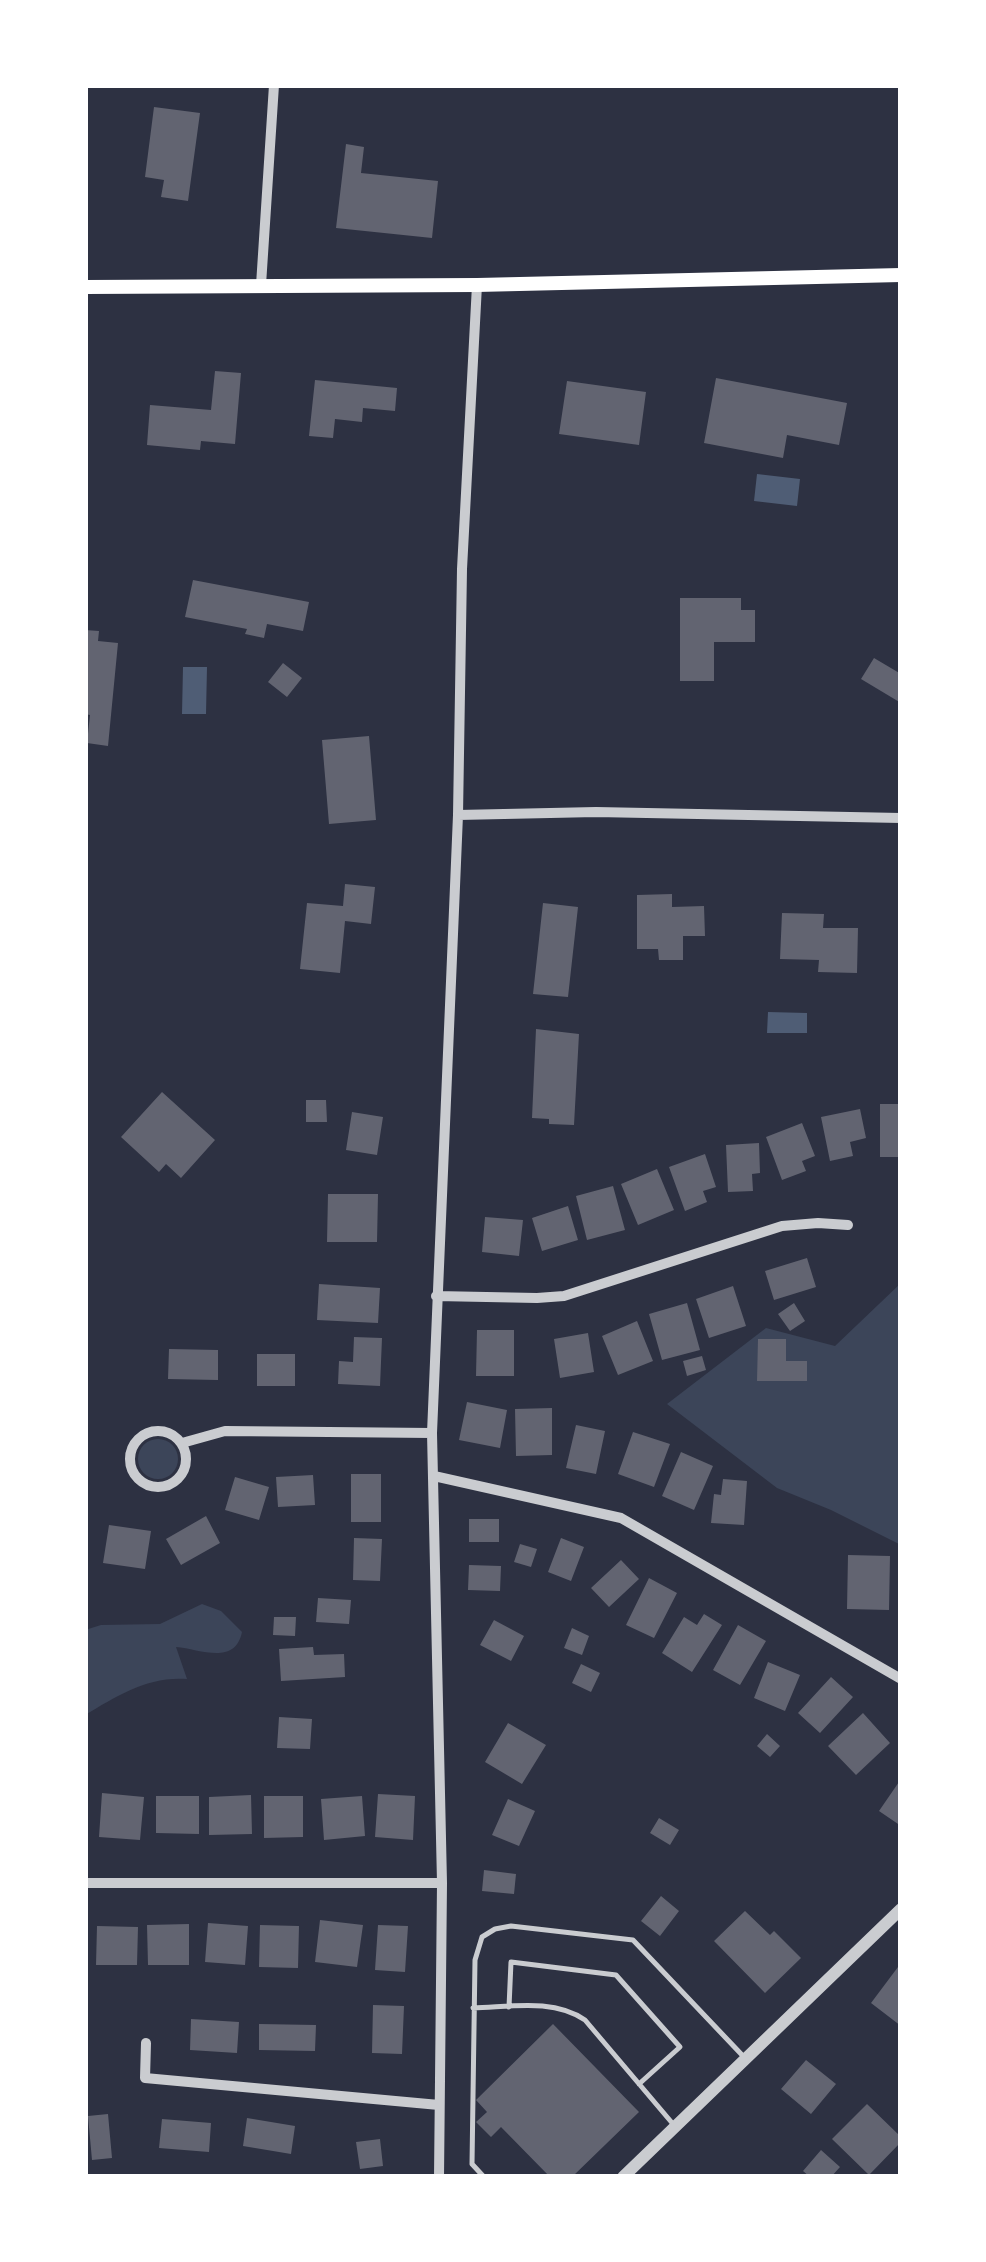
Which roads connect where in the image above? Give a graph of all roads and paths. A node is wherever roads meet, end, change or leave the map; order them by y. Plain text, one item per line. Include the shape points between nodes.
1 (274, 85) edge
2 (901, 275) edge
3 (477, 285) junction
4 (261, 286) junction
5 (85, 288) edge
6 (458, 815) junction
7 (901, 818) edge
8 (848, 1225) dead end
9 (436, 1296) junction
10 (432, 1433) junction
11 (182, 1443) junction
12 (434, 1476) junction
13 (901, 1679) edge
14 (85, 1883) edge
15 (442, 1883) junction
16 (901, 1909) edge
17 (508, 2007) junction
18 (473, 2008) junction
19 (146, 2044) dead end
20 (745, 2058) junction
21 (639, 2084) junction
22 (439, 2105) junction
23 (675, 2126) junction
24 (439, 2177) edge
25 (484, 2177) edge
26 (623, 2177) edge

1 - 4 street
2 - 3 main road
3 - 4 main road
3 - 6 street
4 - 5 main road
6 - 7 street
6 - 9 street
8 - 9 street via 782,1226 564,1296
9 - 10 street
10 - 11 street via 225,1431
10 - 12 street
11 - 11 street via 168,1432 142,1436 130,1459 136,1476 152,1487 171,1485 187,1461
12 - 13 street via 621,1518
12 - 15 street
14 - 15 street
15 - 22 street
16 - 20 street
17 - 18 lane
17 - 21 lane via 570,2009
17 - 21 lane via 511,1962 616,1975 680,2047
18 - 20 lane via 475,1960 482,1937 495,1929 634,1940
18 - 25 lane via 472,2164
19 - 22 street via 145,2078
20 - 23 street
21 - 23 lane
22 - 24 street
23 - 26 street

